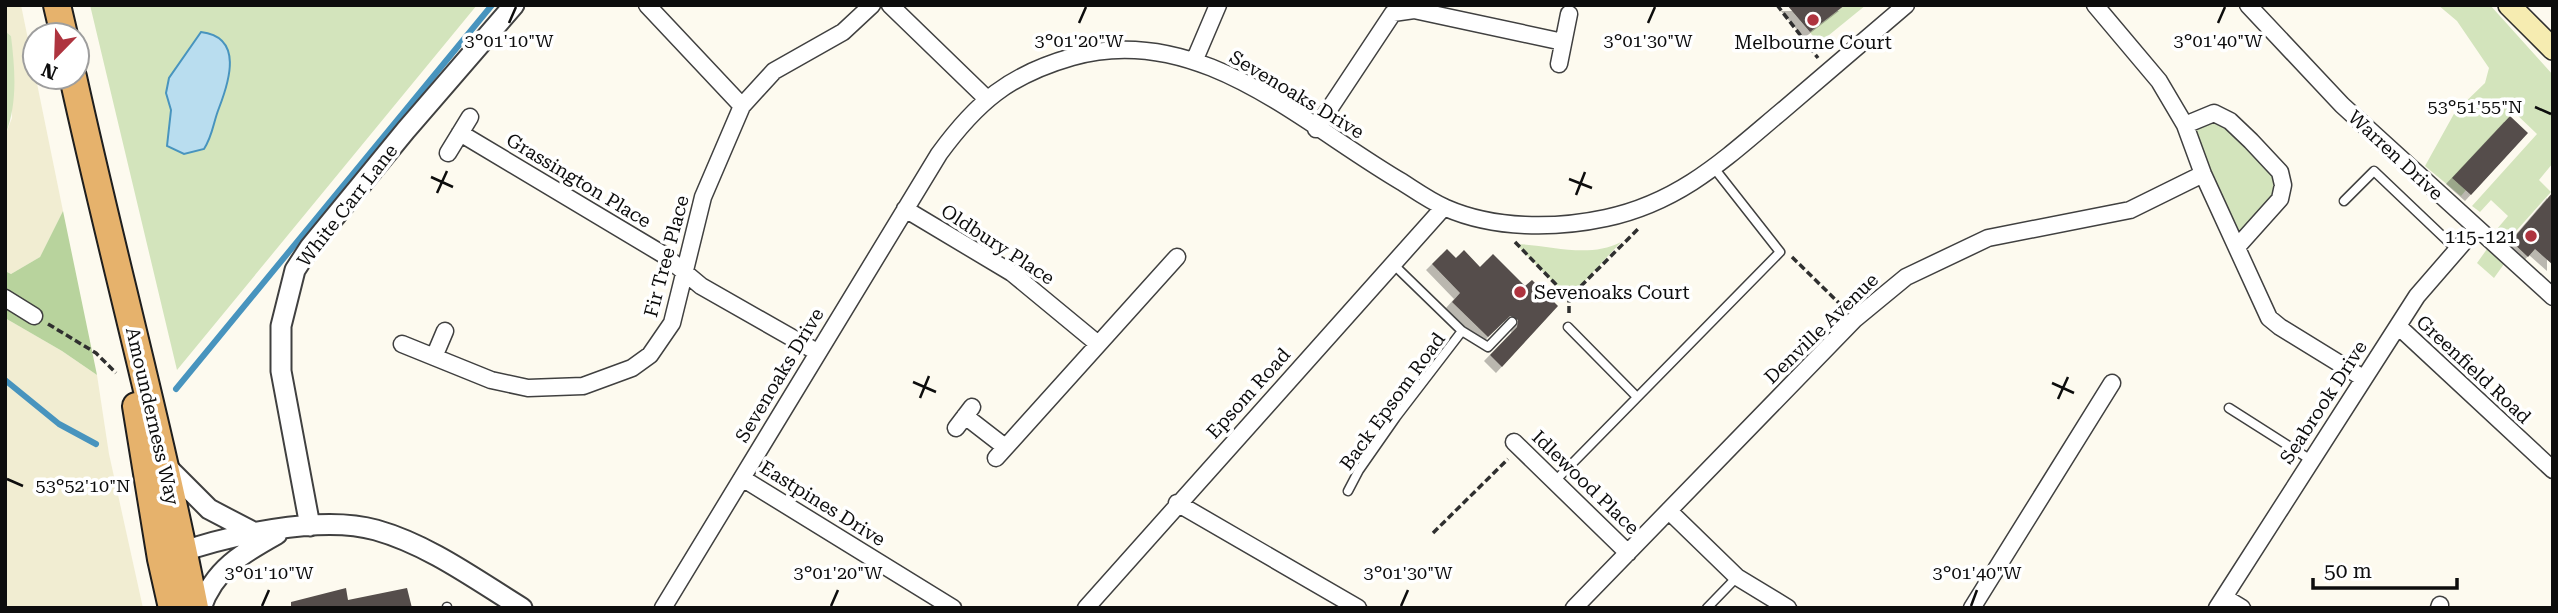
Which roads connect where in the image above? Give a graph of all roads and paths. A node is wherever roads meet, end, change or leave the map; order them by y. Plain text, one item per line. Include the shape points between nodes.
1 (514, 5) edge
2 (647, 5) edge
3 (873, 5) edge
4 (890, 5) edge
5 (1217, 5) edge
6 (1777, 5) edge
7 (1906, 5) edge
8 (2095, 5) edge
9 (2248, 5) edge
10 (2509, 5) edge
11 (1569, 15) dead end
12 (1563, 42) junction
13 (2553, 48) edge
14 (1195, 59) junction
15 (1559, 64) dead end
16 (1828, 71) junction
17 (76, 91) edge
18 (986, 98) junction
19 (742, 106) junction
20 (470, 117) dead end
21 (2185, 125) junction
22 (1316, 128) junction
23 (460, 133) junction
24 (447, 153) dead end
25 (1714, 168) junction
26 (2203, 174) junction
27 (1664, 199) junction
28 (2344, 201) dead end
29 (1444, 207) junction
30 (905, 209) junction
31 (1495, 220) junction
32 (106, 225) junction
33 (2476, 228) junction
34 (2237, 247) junction
35 (2456, 249) junction
36 (1780, 252) junction
37 (1177, 257) dead end
38 (1393, 264) junction
39 (686, 275) junction
40 (2553, 297) edge
41 (5, 298) edge
42 (34, 316) joint
43 (1855, 320) junction
44 (1512, 322) dead end
45 (2398, 326) junction
46 (1568, 327) dead end
47 (445, 331) dead end
48 (1462, 331) junction
49 (402, 344) dead end
50 (1098, 344) junction
51 (817, 352) junction
52 (434, 357) junction
53 (116, 373) dead end
54 (2363, 378) junction
55 (2112, 383) dead end
56 (1637, 397) junction
57 (2229, 408) dead end
58 (964, 417) dead end
59 (1517, 445) joint
60 (2311, 460) junction
61 (167, 467) junction
62 (2553, 470) edge
63 (742, 478) junction
64 (1555, 481) junction
65 (1348, 491) dead end
66 (1177, 503) junction
67 (1669, 511) junction
68 (310, 526) junction
69 (284, 530) junction
70 (253, 532) junction
71 (1433, 534) dead end
72 (1628, 553) junction
73 (172, 555) junction
74 (1737, 577) junction
75 (2220, 602) edge
76 (172, 608) edge
77 (195, 608) edge
78 (201, 608) edge
79 (522, 608) edge
80 (663, 608) edge
81 (953, 608) edge
82 (1086, 608) edge
83 (1358, 608) edge
84 (1574, 608) edge
85 (1707, 608) edge
86 (1788, 608) edge
87 (1972, 608) edge
88 (2242, 608) edge

1 - 68 street, White Carr Lane via 406,130 295,270 281,326 281,371
2 - 19 street
3 - 19 street, Fir Tree Place via 843,32 774,71
4 - 18 street
5 - 14 street
6 - 16 path
7 - 16 street, Sevenoaks Drive
8 - 21 street via 2159,81
9 - 33 street, Warren Drive via 2342,105
10 - 13 main road
11 - 12 street
12 - 15 street
12 - 22 street via 1414,10 1393,13
14 - 18 street, Sevenoaks Drive via 1130,49 1079,55 1033,69
14 - 22 street, Sevenoaks Drive via 1236,78
16 - 25 street, Sevenoaks Drive
17 - 32 highway, Amounderness Way
18 - 30 street, Sevenoaks Drive via 954,135
19 - 39 street, Fir Tree Place via 703,197
20 - 23 street
21 - 26 street
21 - 34 street via 2214,113 2230,121 2280,172 2280,199
22 - 29 street, Sevenoaks Drive
23 - 24 street
23 - 39 street, Grassington Place via 664,255
25 - 27 street, Sevenoaks Drive
25 - 36 lane
26 - 34 street
26 - 43 street, Denville Avenue via 2130,210 1989,238 1906,277
27 - 31 street, Sevenoaks Drive via 1630,212 1565,224
27 - 31 path via 1570,298
28 - 35 lane via 2374,171
29 - 31 street, Sevenoaks Drive
29 - 38 street, Epsom Road
30 - 50 street, Oldbury Place via 1012,273
30 - 51 street, Sevenoaks Drive
32 - 61 highway, Amounderness Way
32 - 73 highway, Amounderness Way
33 - 35 street, Seabrook Drive
33 - 40 street, Warren Drive
34 - 54 street via 2269,318
35 - 45 street, Seabrook Drive
36 - 43 path via 1791,256
36 - 56 lane
37 - 50 street
38 - 48 lane, Back Epsom Road
38 - 66 street, Epsom Road
39 - 51 street, Grassington Place
39 - 52 street, Fir Tree Place via 665,337 650,355 608,379 583,386 528,388 491,380
41 - 42 street
42 - 53 path via 96,353
43 - 67 street, Denville Avenue
44 - 48 lane, Back Epsom Road via 1488,347
45 - 54 street, Seabrook Drive
45 - 62 street, Greenfield Road
46 - 56 lane
47 - 52 street
48 - 65 lane, Back Epsom Road
49 - 52 street, Fir Tree Place
50 - 58 street via 1001,452
51 - 63 street, Sevenoaks Drive
54 - 60 street, Seabrook Drive
55 - 87 street
56 - 64 lane
57 - 60 lane
59 - 64 street, Idlewood Place
59 - 71 path
60 - 75 street, Seabrook Drive
61 - 70 street via 209,509
61 - 73 highway, Amounderness Way
63 - 80 street, Sevenoaks Drive
63 - 81 street, Eastpines Drive
64 - 72 street, Idlewood Place
66 - 82 street, Epsom Road
66 - 83 street
67 - 72 street, Denville Avenue
67 - 74 street
68 - 69 street
68 - 79 street via 354,525 394,536
69 - 70 street
69 - 78 street via 239,555 208,587
70 - 73 street
72 - 84 street, Denville Avenue
73 - 76 highway, Amounderness Way
73 - 77 highway, Amounderness Way
74 - 85 lane
74 - 86 street
75 - 88 street

